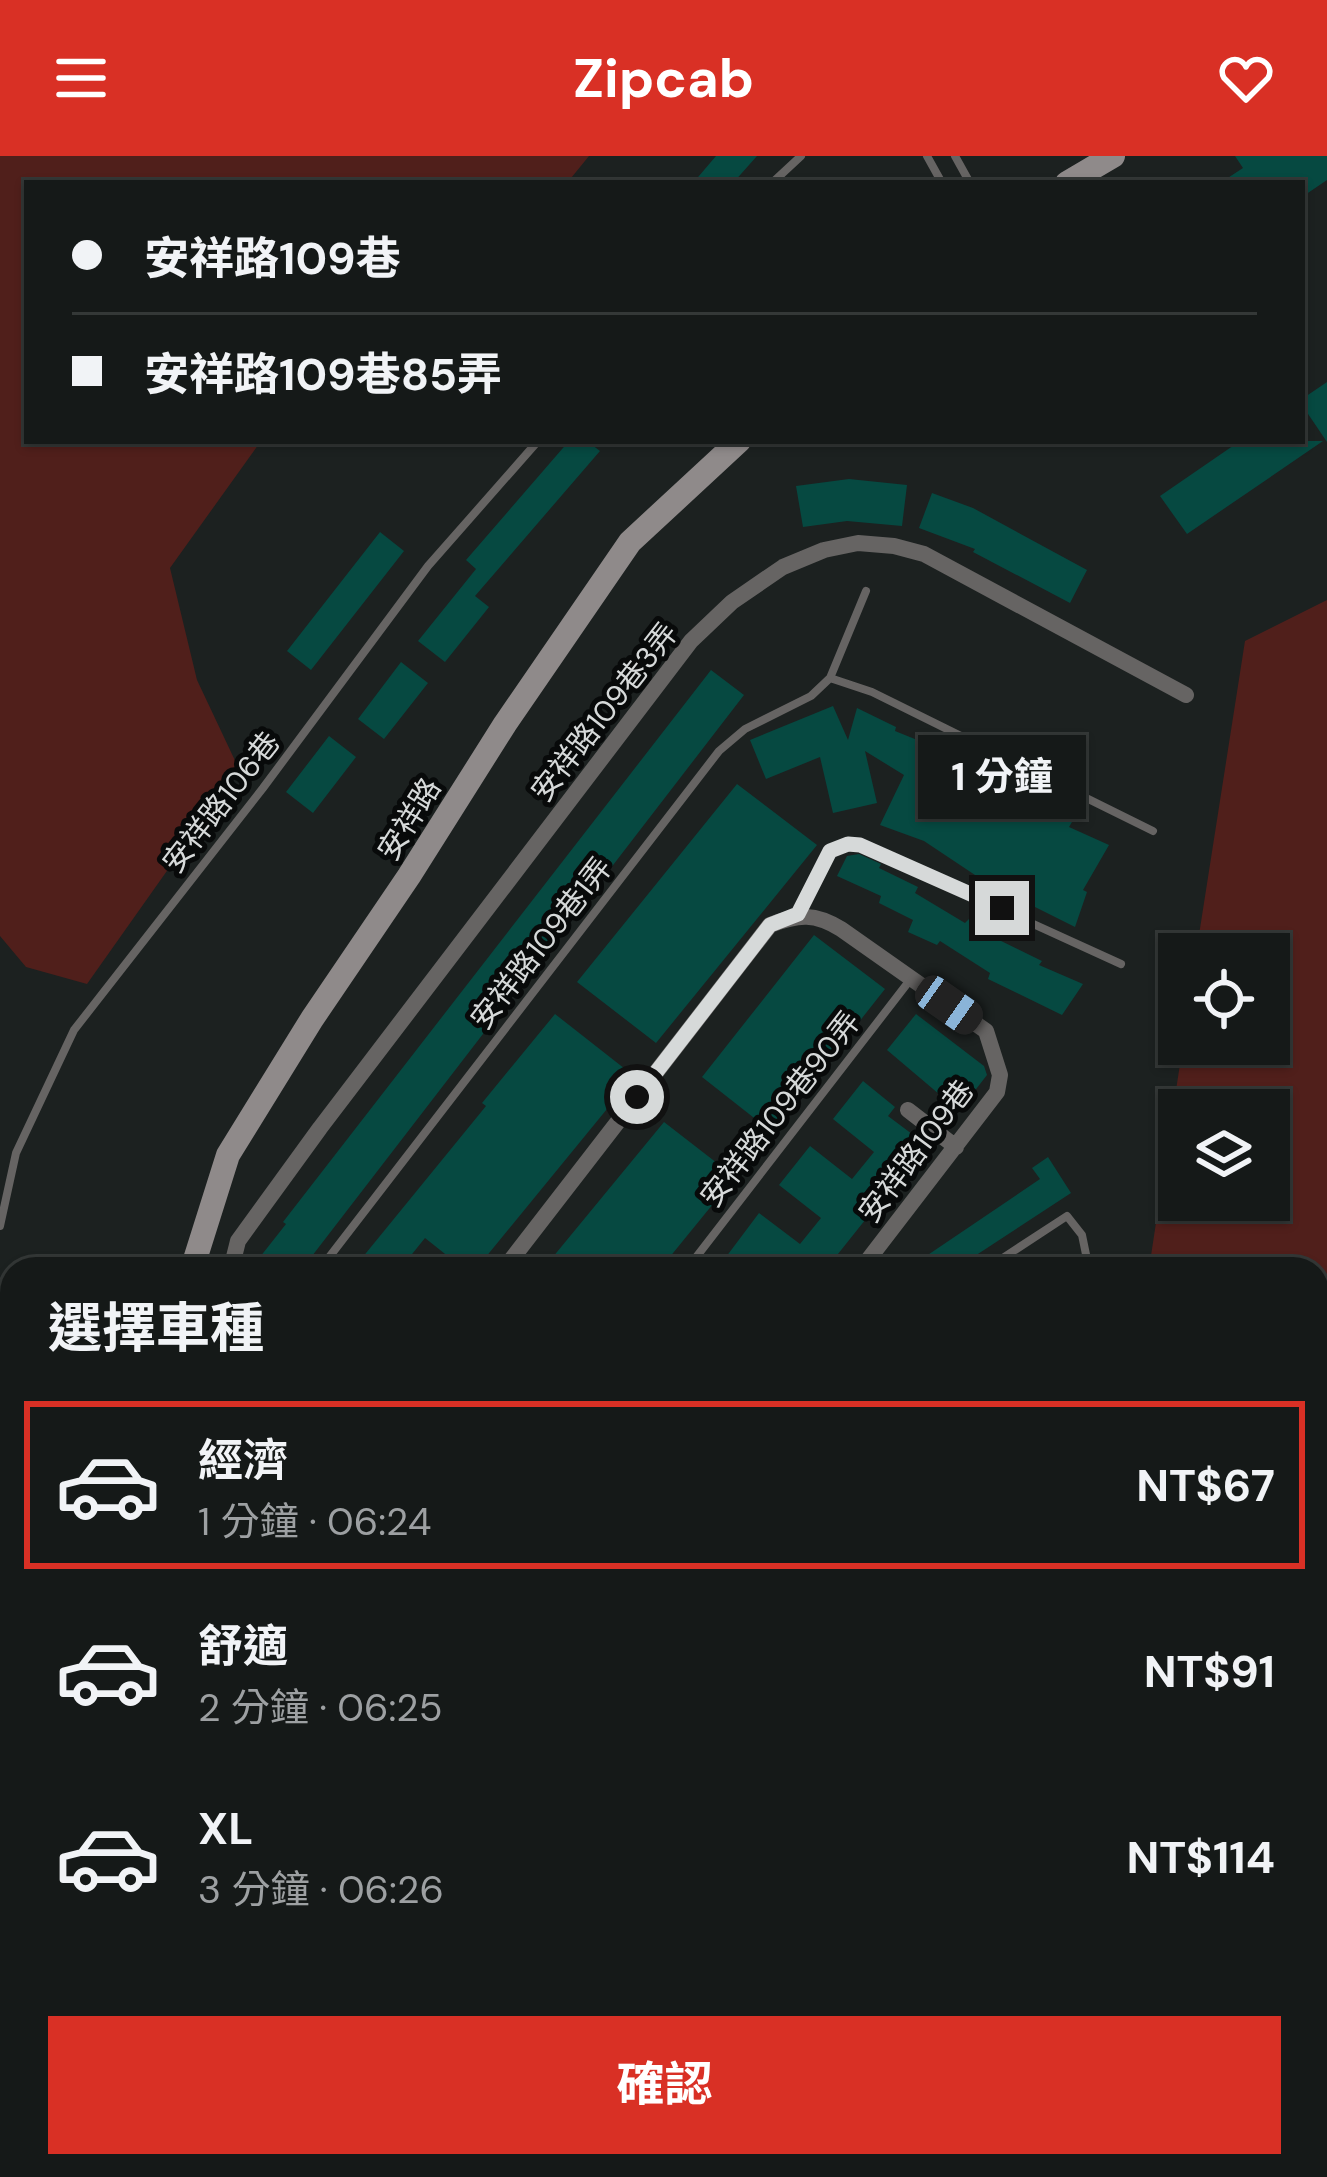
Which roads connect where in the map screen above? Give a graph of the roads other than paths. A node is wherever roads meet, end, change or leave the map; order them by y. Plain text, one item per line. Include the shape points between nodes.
1 (801, 156) edge
2 (1113, 156) edge
3 (775, 180) edge
4 (1072, 180) edge
5 (535, 444) edge
6 (736, 444) edge
7 (866, 591) dead end
8 (830, 678) junction
9 (1186, 695) dead end
10 (1154, 831) dead end
11 (798, 914) junction
12 (1121, 964) dead end
13 (911, 979) junction
14 (908, 1110) dead end
15 (956, 1147) junction
16 (0, 1226) edge
17 (196, 1257) edge
18 (234, 1257) edge
19 (329, 1257) edge
20 (513, 1257) edge
21 (696, 1257) edge
22 (870, 1257) edge
23 (1004, 1257) edge
24 (1087, 1257) edge

1 - 3 lane
2 - 4 street
5 - 16 lane, 安祥路106巷 via 428,566 74,1030 16,1153
6 - 17 street, 安祥路 via 630,542 505,724 229,1155
7 - 8 lane
8 - 10 lane
8 - 19 lane, 安祥路109巷1弄 via 719,751
9 - 18 street, 安祥路109巷3弄 via 924,554 858,542 783,567 692,641 320,1128
11 - 12 lane via 830,851 860,845
11 - 13 street, 安祥路109巷 via 823,918
11 - 20 street via 770,925
13 - 15 street, 安祥路109巷 via 986,1031 993,1046 997,1092
13 - 21 lane, 安祥路109巷90弄
14 - 15 street
15 - 22 street, 安祥路109巷
23 - 24 lane via 1067,1216

